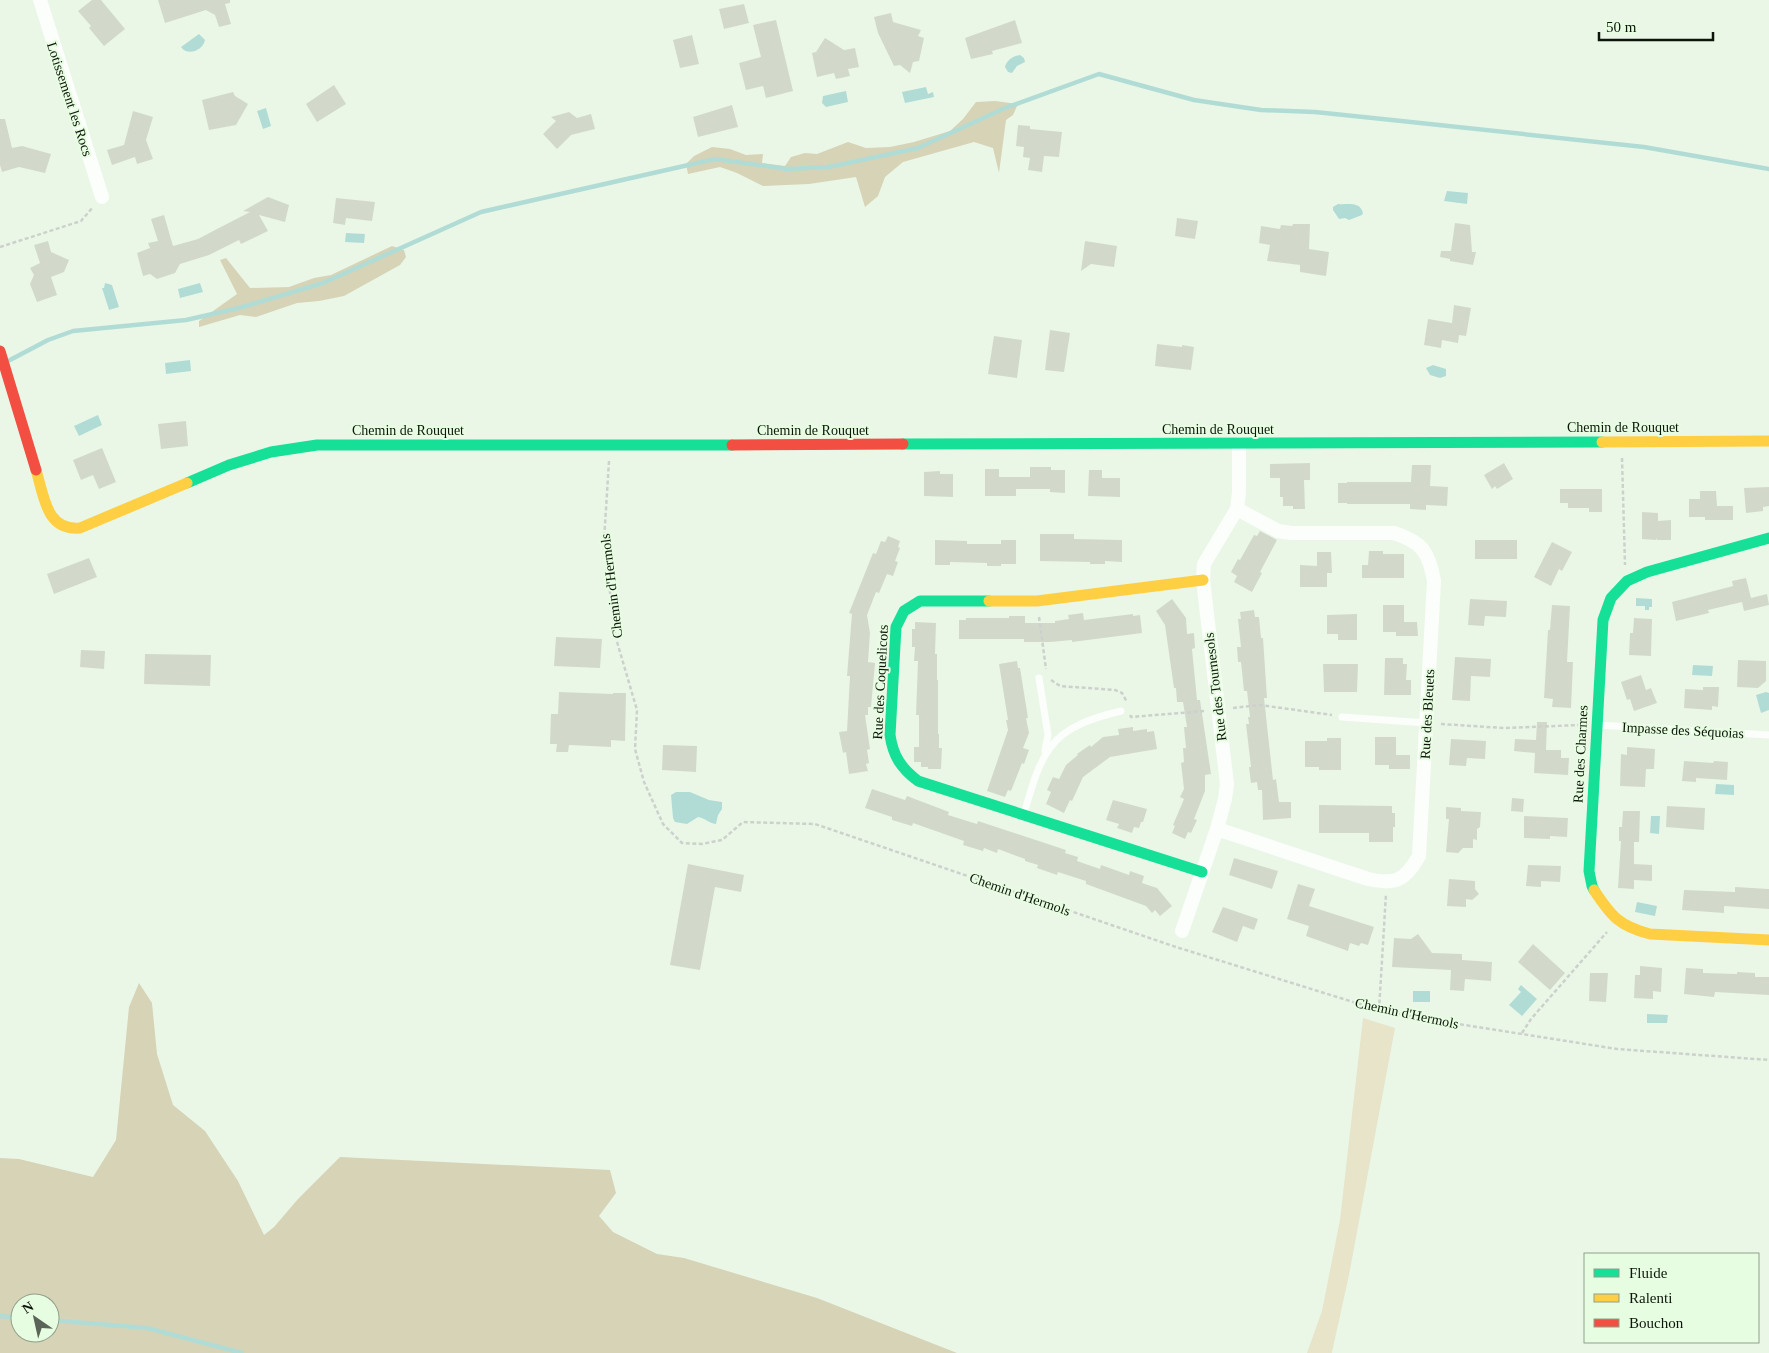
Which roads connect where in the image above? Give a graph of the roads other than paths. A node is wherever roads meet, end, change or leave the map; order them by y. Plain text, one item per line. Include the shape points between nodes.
1 (40, 0) edge
2 (102, 197) road end
3 (0, 351) edge
4 (1769, 441) edge
5 (1239, 444) junction
6 (1237, 509) junction
7 (1769, 538) edge
8 (1203, 580) junction
9 (1039, 678) dead end
10 (1121, 711) road end
11 (1342, 717) dead end
12 (1427, 723) junction
13 (1597, 725) junction
14 (1769, 735) edge
15 (1040, 766) junction
16 (1024, 814) junction
17 (1217, 829) junction
18 (1202, 872) junction
19 (1182, 931) dead end
20 (1769, 940) edge

1 - 2 street, Lotissement les Rocs
3 - 5 street, Chemin de Rouquet via 46,507 53,519 69,530 229,465 271,452 316,445
4 - 5 street, Chemin de Rouquet
5 - 6 street, Rue des Tournesols
6 - 8 street, Rue des Tournesols via 1204,564
6 - 12 street, Rue des Bleuets via 1278,531 1394,533 1422,548 1431,562 1434,581
7 - 13 street, Rue des Charmes via 1647,572 1627,581 1611,598 1603,620
8 - 16 street, Rue des Coquelicots via 1037,601 920,601 900,614 896,627 890,735 896,760 918,781
8 - 17 street, Rue des Tournesols via 1227,784
9 - 15 lane via 1048,735
10 - 15 lane via 1081,724 1062,736 1050,748
11 - 12 lane
12 - 17 street, Rue des Bleuets via 1419,856 1412,870 1397,880 1386,883 1368,879
13 - 14 lane, Impasse des Séquoias
13 - 20 street, Rue des Charmes via 1589,871 1592,886 1605,906 1631,929 1650,934
15 - 16 lane
16 - 18 street, Rue des Coquelicots
17 - 18 street, Rue des Tournesols
18 - 19 street, Rue des Tournesols

